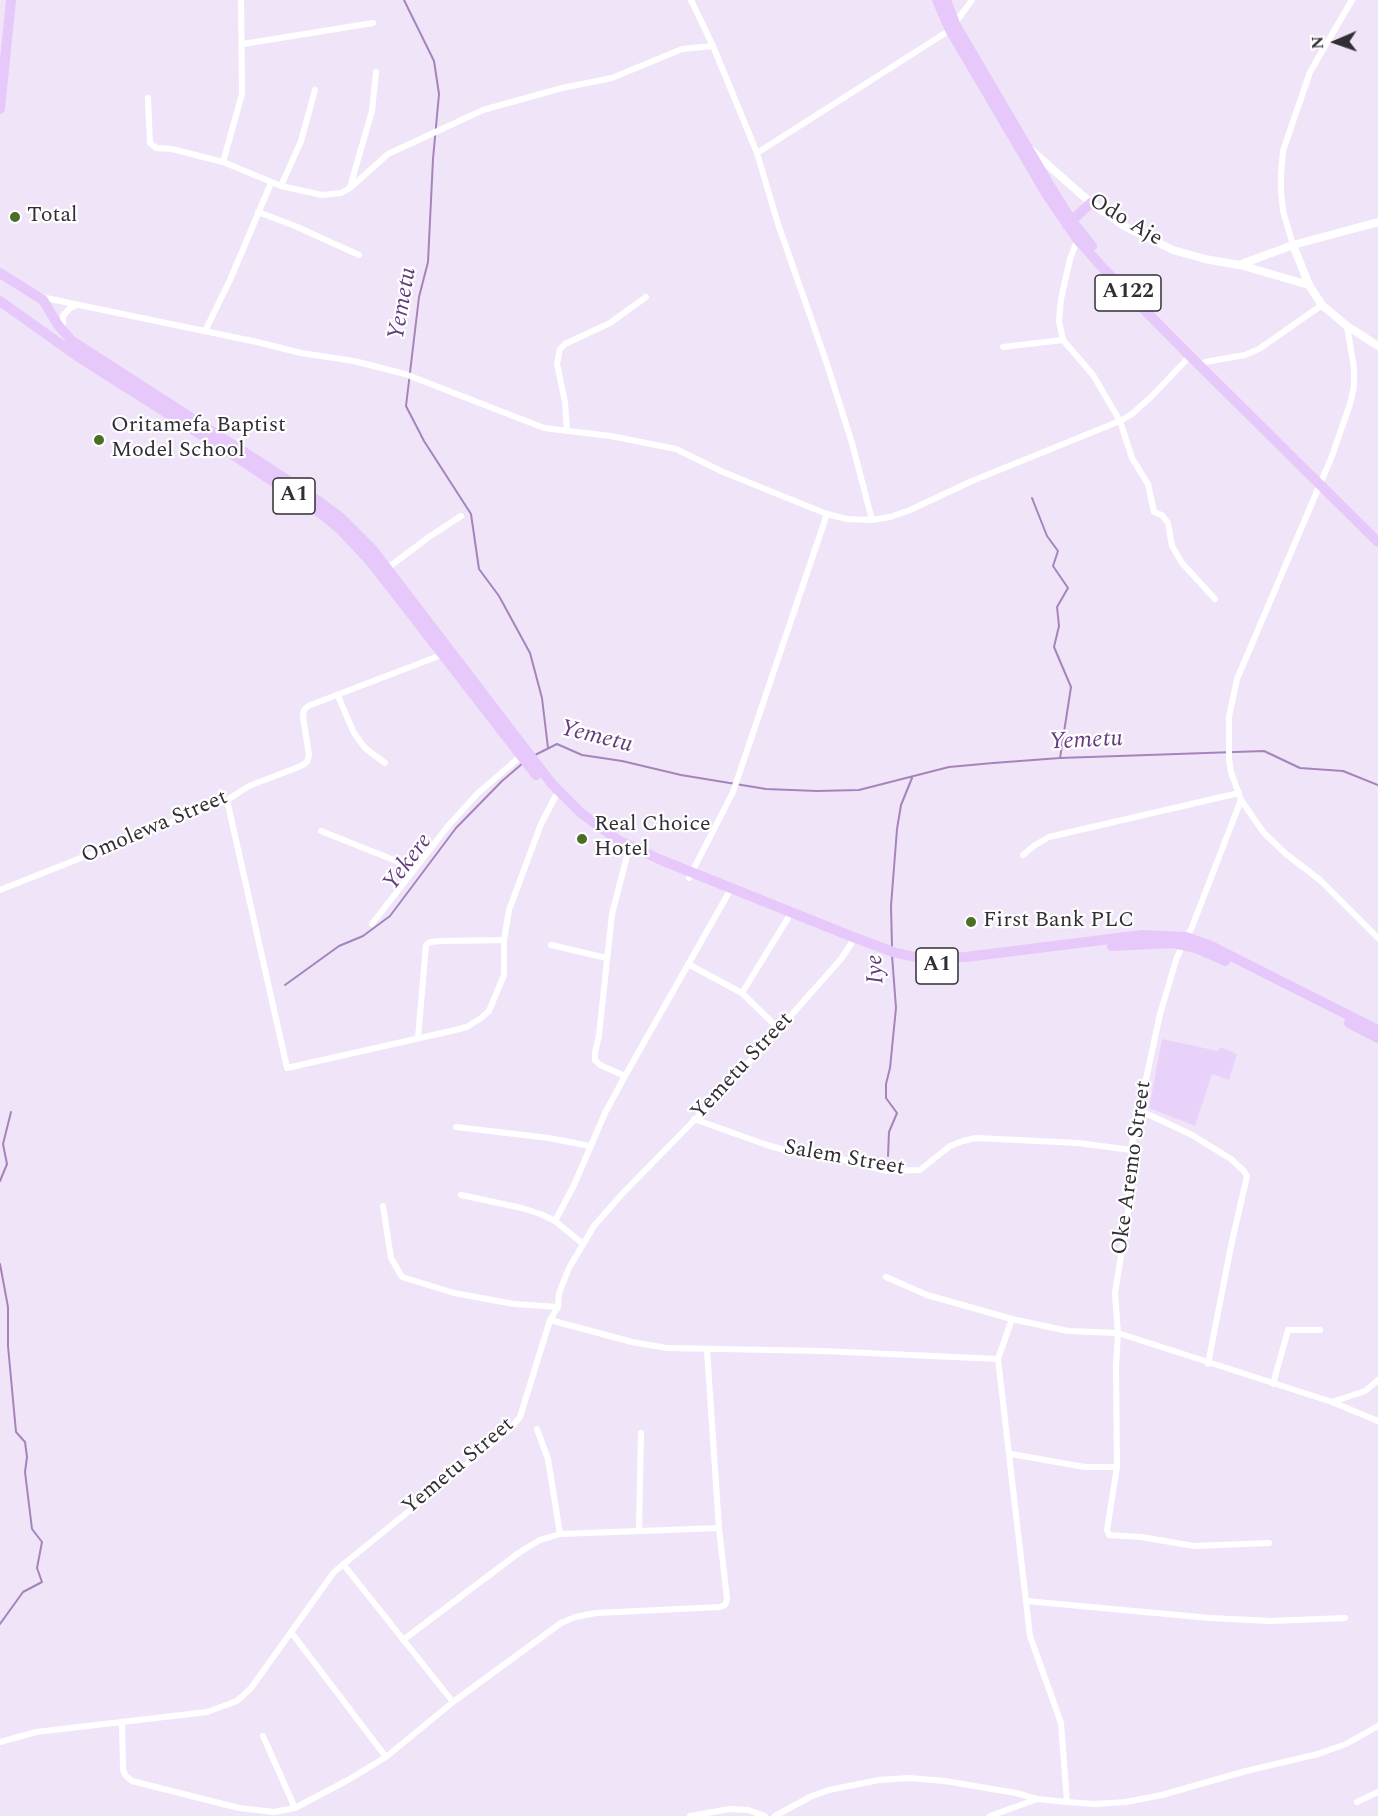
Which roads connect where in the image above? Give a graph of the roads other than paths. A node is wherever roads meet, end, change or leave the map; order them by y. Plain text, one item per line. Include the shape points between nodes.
1 (11, 0) edge
2 (241, 0) edge
3 (691, 0) edge
4 (937, 0) edge
5 (946, 0) edge
6 (972, 0) edge
7 (1352, 0) edge
8 (373, 23) dead end
9 (952, 27) junction
10 (243, 44) junction
11 (713, 46) junction
12 (376, 72) dead end
13 (315, 90) dead end
14 (148, 98) dead end
15 (0, 109) edge
16 (1026, 146) junction
17 (757, 153) junction
18 (223, 162) junction
19 (271, 183) junction
20 (281, 186) junction
21 (350, 188) junction
22 (1091, 204) junction
23 (258, 212) junction
24 (1378, 222) edge
25 (1069, 223) junction
26 (1079, 236) junction
27 (1293, 244) junction
28 (359, 255) dead end
29 (1239, 265) junction
30 (0, 273) edge
31 (1309, 285) junction
32 (39, 297) junction
33 (646, 297) dead end
34 (0, 301) edge
35 (1322, 304) junction
36 (76, 306) junction
37 (1347, 326) junction
38 (205, 331) junction
39 (64, 334) junction
40 (1063, 340) junction
41 (1378, 346) edge
42 (1003, 347) dead end
43 (1190, 356) junction
44 (1205, 362) junction
45 (1120, 421) junction
46 (567, 431) junction
47 (1320, 480) junction
48 (827, 514) junction
49 (461, 516) dead end
50 (872, 520) junction
51 (1378, 534) edge
52 (1378, 542) edge
53 (384, 572) junction
54 (1215, 599) dead end
55 (446, 653) junction
56 (338, 696) junction
57 (527, 759) junction
58 (385, 763) dead end
59 (1240, 796) junction
60 (555, 797) junction
61 (227, 800) junction
62 (321, 831) dead end
63 (628, 852) junction
64 (1023, 855) dead end
65 (414, 868) junction
66 (691, 875) junction
67 (0, 890) edge
68 (729, 894) junction
69 (788, 918) junction
70 (372, 924) dead end
71 (1378, 938) edge
72 (504, 940) junction
73 (852, 940) junction
74 (1184, 941) junction
75 (550, 945) dead end
76 (607, 958) junction
77 (688, 964) junction
78 (742, 993) junction
79 (780, 1029) junction
80 (1378, 1030) edge
81 (418, 1038) junction
82 (1378, 1038) edge
83 (625, 1076) junction
84 (1139, 1110) junction
85 (694, 1119) junction
86 (456, 1127) dead end
87 (590, 1146) junction
88 (1132, 1150) junction
89 (461, 1195) dead end
90 (382, 1206) dead end
91 (555, 1221) junction
92 (583, 1244) junction
93 (886, 1277) dead end
94 (558, 1307) junction
95 (1012, 1319) junction
96 (550, 1320) junction
97 (1320, 1330) dead end
98 (1118, 1333) junction
99 (707, 1350) junction
100 (998, 1359) junction
101 (1208, 1364) junction
102 (1378, 1380) edge
103 (1273, 1384) junction
104 (1332, 1402) junction
105 (1378, 1421) edge
106 (537, 1430) dead end
107 (641, 1433) dead end
108 (1011, 1454) junction
109 (1117, 1467) junction
110 (719, 1528) junction
111 (639, 1531) junction
112 (560, 1534) junction
113 (1269, 1543) dead end
114 (343, 1563) junction
115 (1026, 1601) junction
116 (1345, 1618) dead end
117 (291, 1632) junction
118 (403, 1640) junction
119 (453, 1702) junction
120 (122, 1722) junction
121 (1378, 1726) edge
122 (263, 1736) dead end
123 (0, 1742) edge
124 (386, 1757) junction
125 (1378, 1792) edge
126 (1037, 1799) junction
127 (1066, 1802) junction
128 (1357, 1802) dead end
129 (295, 1808) junction
130 (690, 1816) edge
131 (765, 1816) edge
132 (775, 1816) edge
133 (990, 1816) edge

1 - 15 highway
2 - 10 street
3 - 11 street
4 - 9 highway, A122
5 - 9 highway, A122
6 - 9 street
7 - 27 street via 1311,72 1283,151 1283,211
8 - 10 street
9 - 16 highway, A122
9 - 17 street
9 - 25 highway, A122 via 1041,186
10 - 18 street via 242,94
11 - 17 street
11 - 21 street via 682,49 612,78 483,110 388,154
12 - 21 street via 372,111
13 - 20 street via 301,141
14 - 18 street via 150,143 156,148
16 - 22 street, Odo Aje
16 - 25 highway, A122
17 - 50 street via 852,442
18 - 19 street
19 - 20 street
19 - 23 street
20 - 21 street via 322,195
22 - 25 highway
22 - 29 street, Odo Aje via 1124,226 1173,250
23 - 28 street
23 - 38 street
24 - 27 street
25 - 26 highway, A122
26 - 40 street via 1061,299 1059,321
26 - 43 highway, A122 via 1102,267
26 - 44 highway, A122
27 - 29 street
27 - 31 street
29 - 31 street, Odo Aje
30 - 32 highway, A1
31 - 35 street
32 - 36 street
32 - 39 highway, A1
33 - 46 street via 610,323 560,349 557,364
34 - 53 highway, A1 via 77,356 323,515
35 - 37 street
35 - 44 street via 1259,349
36 - 38 street
36 - 39 street via 63,316
37 - 41 street
37 - 47 street via 1354,387 1344,426
38 - 46 street via 405,374 528,424
39 - 53 highway, A1 via 325,505 357,533
40 - 42 street
40 - 45 street via 1093,375
43 - 45 street via 1152,396
43 - 47 highway, A122
44 - 47 highway, A122
45 - 50 street via 910,510
45 - 54 street via 1132,458 1148,484 1154,512 1168,524 1172,546
46 - 48 street via 676,449
47 - 51 highway, A122
47 - 52 highway, A122
47 - 59 street via 1237,679 1228,746 1231,772
48 - 50 street
48 - 66 street via 737,782
49 - 53 street
53 - 55 highway, A1
55 - 56 street
55 - 57 highway, A1
56 - 58 street via 354,733 365,748
56 - 61 street, Omolewa Street via 304,710 307,762 249,786
57 - 60 highway, A1
57 - 65 street via 478,793
57 - 66 highway, A1 via 569,802 605,831
59 - 64 street via 1049,837
59 - 71 street via 1264,833 1320,880
59 - 74 street, Oke Aremo Street
60 - 63 highway, A1 via 576,818
60 - 72 street via 509,910
61 - 67 street, Omolewa Street
61 - 81 street via 287,1068
62 - 65 street
63 - 66 highway, A1
63 - 76 street via 612,914
65 - 70 street
66 - 68 highway, A1
66 - 73 highway, A1
68 - 69 highway, A1
68 - 77 street
69 - 73 highway, A1
69 - 78 street
72 - 81 street via 504,975 489,1011 467,1027
72 - 81 street via 441,941 426,945
73 - 74 highway, A1 via 933,959 1142,935
73 - 79 street, Yemetu Street via 841,959
74 - 80 highway, A1 via 1211,946
74 - 82 highway, A1
74 - 84 street, Oke Aremo Street via 1160,1014
75 - 76 street
76 - 83 street via 595,1060
77 - 78 street
77 - 83 street
78 - 79 street
79 - 85 street, Yemetu Street
83 - 87 street
84 - 88 street, Oke Aremo Street
84 - 101 street via 1212,1147 1231,1159 1246,1176
85 - 88 street, Salem Street via 788,1151 823,1154 887,1171 920,1170 950,1146 976,1138
85 - 92 street, Yemetu Street via 622,1194
86 - 87 street
87 - 91 street
88 - 98 street, Oke Aremo Street via 1128,1212 1115,1293
89 - 91 street via 522,1208
90 - 94 street via 391,1258 402,1277 454,1293
91 - 92 street
92 - 94 street, Yemetu Street via 559,1293
93 - 95 street via 927,1295
94 - 96 street, Yemetu Street
95 - 98 street via 1068,1331
95 - 100 street
96 - 99 street via 648,1346
96 - 114 street, Yemetu Street via 520,1417 510,1429
97 - 103 street via 1288,1330
98 - 101 street
98 - 109 street, Oke Aremo Street
99 - 100 street
99 - 110 street
100 - 108 street
101 - 103 street
102 - 104 street via 1365,1391
103 - 104 street
104 - 105 street
106 - 112 street via 548,1459
107 - 111 street
108 - 109 street via 1085,1467
108 - 115 street
109 - 113 street, Oke Aremo Street via 1109,1535 1194,1546
110 - 111 street
110 - 119 street via 725,1605 575,1617 561,1623
111 - 112 street
112 - 118 street via 520,1552
114 - 117 street, Yemetu Street
114 - 118 street
115 - 116 street via 1210,1618
115 - 127 street via 1030,1635 1060,1723
117 - 120 street, Yemetu Street via 251,1688 237,1701 207,1712
117 - 124 street
118 - 119 street
119 - 124 street
120 - 123 street, Yemetu Street via 36,1732
120 - 129 street via 123,1770 132,1781 239,1808 274,1812
121 - 127 street via 1318,1754 1162,1795 1126,1802
122 - 129 street
124 - 129 street
125 - 128 street
126 - 127 street
126 - 132 street via 973,1785 909,1778 829,1790
126 - 133 street
130 - 131 street via 730,1809

